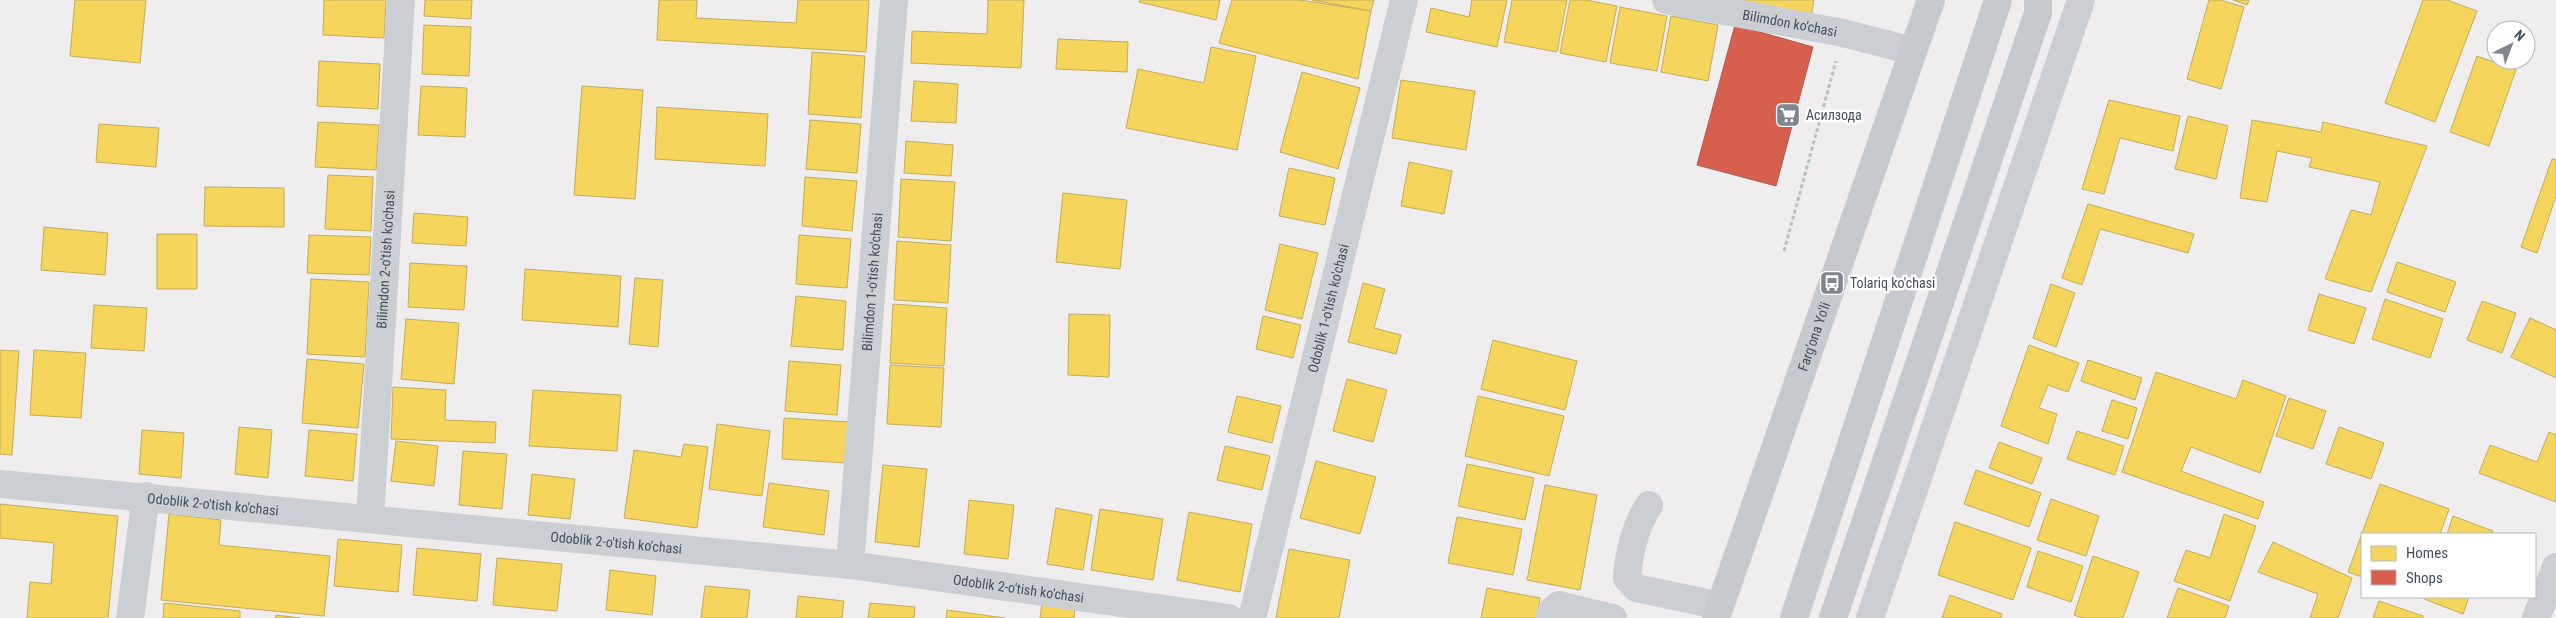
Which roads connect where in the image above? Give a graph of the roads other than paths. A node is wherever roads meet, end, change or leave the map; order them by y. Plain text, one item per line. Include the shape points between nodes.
1 (401, 0) edge
2 (894, 0) edge
3 (1404, 0) edge
4 (1666, 0) edge
5 (1910, 0) edge
6 (1931, 0) edge
7 (1998, 0) edge
8 (2038, 0) edge
9 (2081, 0) edge
10 (1913, 51) junction
11 (0, 484) edge
12 (146, 496) junction
13 (1649, 505) dead end
14 (370, 519) junction
15 (850, 565) junction
16 (2556, 567) edge
17 (1716, 608) edge
18 (130, 618) edge
19 (1230, 618) edge
20 (1252, 618) edge
21 (1549, 618) edge
22 (1614, 618) edge
23 (1794, 618) edge
24 (1832, 618) edge
25 (1870, 618) edge
26 (2536, 618) edge

1 - 14 street, Bilimdon 2-o'tish ko'chasi
2 - 15 street, Bilimdon 1-o'tish ko'chasi
3 - 20 street, Odoblik 1-o'tish ko'chasi
4 - 10 street, Bilimdon ko'chasi via 1844,33
5 - 10 main road
6 - 10 main road, Farg'ona Yo'li
7 - 23 main road
8 - 24 main road via 2035,22
9 - 25 street
10 - 17 main road, Farg'ona Yo'li
11 - 12 street, Odoblik 2-o'tish ko'chasi
12 - 14 street, Odoblik 2-o'tish ko'chasi
12 - 18 street
13 - 17 street via 1639,521 1627,578 1636,588
14 - 15 street, Odoblik 2-o'tish ko'chasi
15 - 19 street, Odoblik 2-o'tish ko'chasi
16 - 26 street
21 - 22 street via 1559,605

